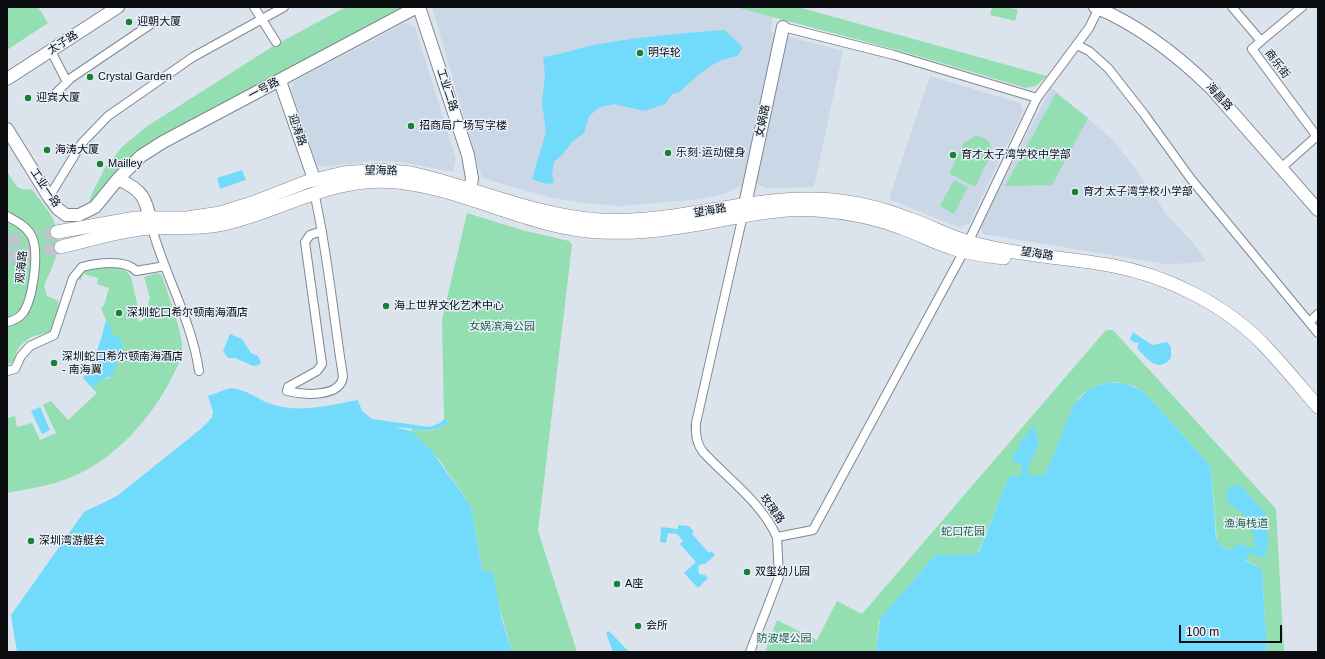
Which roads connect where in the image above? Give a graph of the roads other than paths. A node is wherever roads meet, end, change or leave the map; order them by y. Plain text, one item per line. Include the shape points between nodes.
1 (104, 7) edge
2 (118, 7) edge
3 (254, 7) edge
4 (284, 7) edge
5 (418, 7) edge
6 (1232, 7) edge
7 (1302, 7) edge
8 (1098, 8) edge
9 (261, 19) junction
10 (151, 24) dead end
11 (783, 27) joint
12 (1261, 41) junction
13 (276, 42) dead end
14 (1077, 45) junction
15 (51, 51) junction
16 (7, 70) edge
17 (7, 79) edge
18 (280, 81) junction
19 (67, 82) junction
20 (53, 96) dead end
21 (1037, 98) junction
22 (7, 129) edge
23 (1318, 137) edge
24 (1280, 169) junction
25 (118, 179) junction
26 (314, 186) junction
27 (470, 194) junction
28 (49, 197) junction
29 (744, 210) junction
30 (1318, 210) edge
31 (7, 216) edge
32 (151, 223) junction
33 (322, 231) junction
34 (57, 232) tunnel mouth
35 (61, 247) tunnel mouth
36 (966, 247) junction
37 (165, 266) junction
38 (1318, 314) edge
39 (7, 322) edge
40 (1309, 322) junction
41 (1318, 333) edge
42 (199, 370) dead end
43 (7, 371) edge
44 (1318, 407) edge
45 (1318, 417) edge
46 (777, 537) junction
47 (750, 652) edge

1 - 16 street, 太子路
2 - 15 street, 太子路
3 - 9 street
4 - 9 street
5 - 18 street, 一号路
5 - 27 street, 工业二路 via 468,155 472,178
6 - 12 street, 商乐街
7 - 12 street
8 - 14 street via 1094,21
8 - 24 street, 海昌路 via 1146,35 1192,69
9 - 13 street
9 - 28 street via 193,57 99,123 82,143
10 - 19 street
11 - 21 street via 894,55
11 - 29 street, 女娲路
12 - 23 street, 商乐街 via 1252,49
14 - 21 street
14 - 40 street via 1089,51 1108,68 1191,179
15 - 17 street, 太子路
15 - 19 street
18 - 25 street, 一号路 via 150,150
18 - 26 street, 迎涛路
19 - 20 street
21 - 36 street
22 - 28 street, 工业一路
23 - 24 street
24 - 30 street, 海昌路
25 - 28 street, 工业一路 via 95,206 80,215 62,213
25 - 32 street via 138,190 145,200
26 - 27 main road, 望海路 via 394,182
26 - 32 main road, 望海路 via 249,216 223,224 191,228
26 - 33 street
27 - 29 main road, 望海路 via 574,223 645,220
29 - 36 main road, 望海路 via 805,199 852,203 908,218
29 - 46 street, 玫瑰路 via 695,433 697,443 703,452 750,497 768,520
31 - 39 street, 观海路 via 31,234 36,245 36,257 28,303 19,316
32 - 34 main road, 望海路 via 114,221
32 - 35 main road, 望海路 via 118,234
32 - 37 street
33 - 33 street via 342,381 334,390 297,394 287,391 288,387 317,371 322,364 305,242 310,235
36 - 44 main road, 望海路 via 991,247 1111,266 1142,273 1190,292 1212,305 1263,344
36 - 45 main road, 望海路 via 1110,274 1180,296 1221,320 1242,336 1263,355
36 - 46 street, 玫瑰路 via 813,530
37 - 42 street via 186,323
37 - 43 street via 136,272 131,266 122,263 82,267 73,278 54,335 30,346 15,368
38 - 40 street
40 - 41 street
46 - 47 street via 779,577

